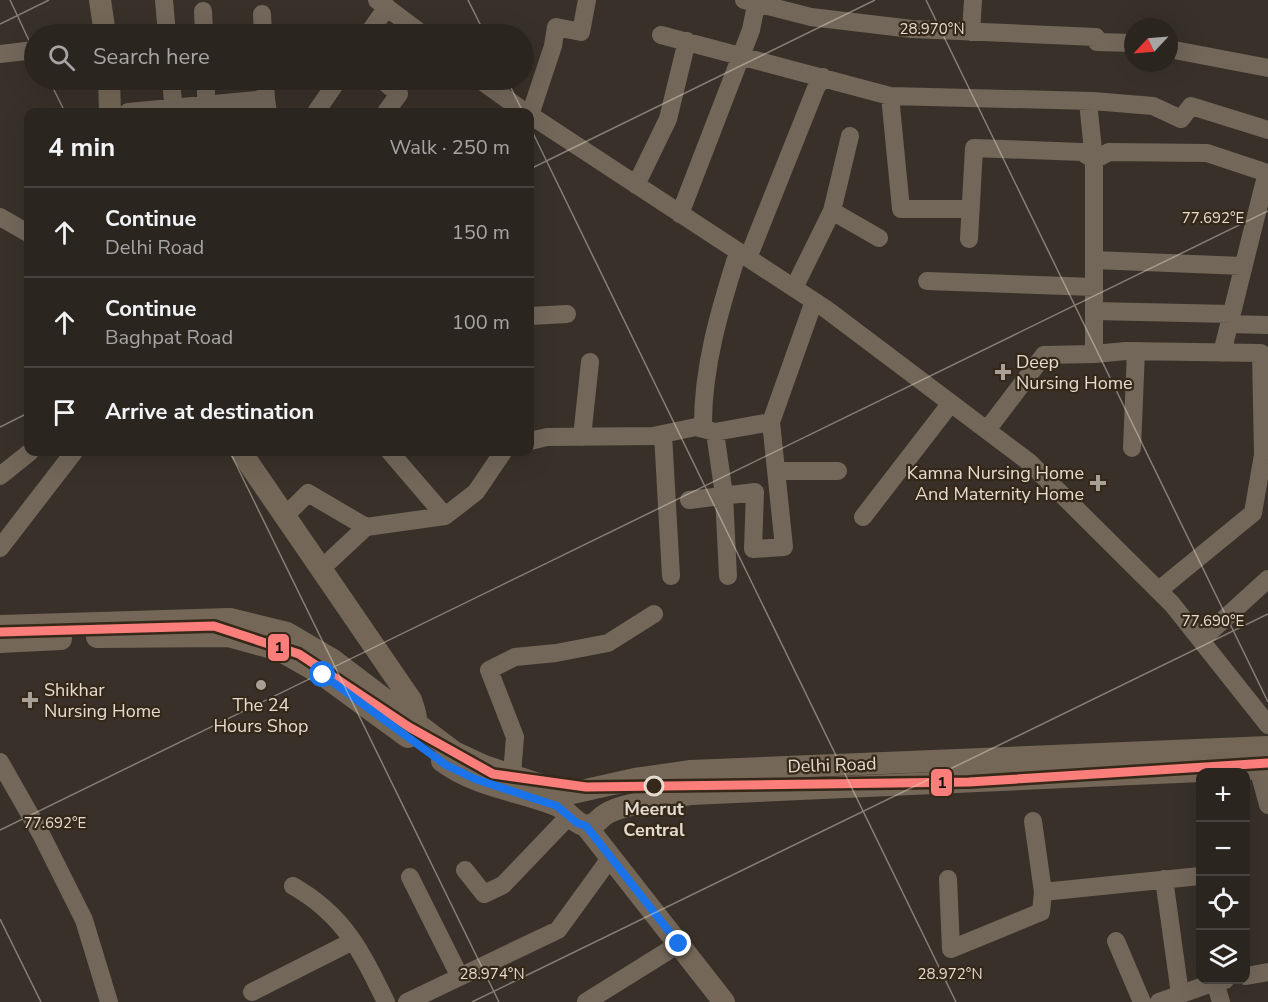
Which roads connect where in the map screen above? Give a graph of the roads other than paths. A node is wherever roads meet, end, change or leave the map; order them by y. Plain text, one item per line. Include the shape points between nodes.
1 (100, 0) edge
2 (164, 0) edge
3 (587, 0) edge
4 (973, 0) edge
5 (381, 2) edge
6 (752, 2) edge
7 (203, 11) dead end
8 (262, 14) dead end
9 (104, 24) edge
10 (166, 24) edge
11 (204, 24) edge
12 (262, 24) edge
13 (372, 24) edge
14 (409, 24) edge
15 (971, 32) junction
16 (661, 35) dead end
17 (687, 41) junction
18 (1124, 43) edge
19 (24, 51) edge
20 (1178, 51) edge
21 (0, 54) edge
22 (741, 55) junction
23 (1268, 67) edge
24 (823, 77) junction
25 (109, 90) edge
26 (172, 90) edge
27 (206, 90) edge
28 (266, 90) edge
29 (331, 90) edge
30 (394, 90) edge
31 (494, 90) edge
32 (890, 96) junction
33 (1088, 102) junction
34 (206, 103) junction
35 (267, 106) edge
36 (110, 108) edge
37 (174, 108) edge
38 (183, 108) edge
39 (319, 108) edge
40 (389, 108) edge
41 (519, 108) edge
42 (532, 108) edge
43 (534, 118) edge
44 (1268, 130) edge
45 (850, 136) dead end
46 (1094, 160) junction
47 (636, 185) junction
48 (1265, 192) edge
49 (970, 209) junction
50 (832, 211) junction
51 (680, 213) junction
52 (0, 217) edge
53 (24, 231) edge
54 (879, 238) dead end
55 (969, 239) dead end
56 (743, 255) junction
57 (1094, 260) junction
58 (1243, 266) junction
59 (927, 281) dead end
60 (1094, 287) junction
61 (794, 288) junction
62 (814, 301) junction
63 (1094, 311) junction
64 (567, 314) dead end
65 (534, 316) edge
66 (1230, 319) junction
67 (1268, 325) edge
68 (1136, 351) junction
69 (1222, 353) junction
70 (1094, 354) junction
71 (590, 362) dead end
72 (951, 403) junction
73 (771, 422) junction
74 (709, 430) junction
75 (987, 430) junction
76 (663, 434) junction
77 (582, 437) junction
78 (534, 440) edge
79 (1132, 448) dead end
80 (1266, 455) edge
81 (25, 456) edge
82 (71, 456) edge
83 (244, 456) edge
84 (393, 456) edge
85 (500, 456) edge
86 (776, 471) junction
87 (838, 471) dead end
88 (0, 476) edge
89 (724, 495) junction
90 (689, 500) dead end
91 (285, 516) junction
92 (445, 516) junction
93 (863, 517) dead end
94 (366, 527) junction
95 (1, 544) edge
96 (321, 569) junction
97 (671, 576) dead end
98 (728, 576) dead end
99 (1268, 579) edge
100 (1158, 590) junction
101 (654, 614) dead end
102 (0, 626) edge
103 (1201, 640) junction
104 (0, 642) edge
105 (398, 680) junction
106 (387, 711) junction
107 (1268, 726) edge
108 (411, 730) junction
109 (1268, 747) edge
110 (0, 762) edge
111 (1134, 763) junction
112 (1263, 768) edge
113 (512, 775) junction
114 (598, 788) junction
115 (1268, 805) edge
116 (579, 815) junction
117 (1033, 822) dead end
118 (611, 856) junction
119 (465, 870) dead end
120 (1196, 876) edge
121 (410, 878) dead end
122 (948, 879) dead end
123 (1164, 879) junction
124 (633, 885) junction
125 (293, 886) dead end
126 (1043, 892) junction
127 (353, 940) junction
128 (1116, 941) dead end
129 (679, 944) junction
130 (1268, 972) edge
131 (1250, 975) edge
132 (460, 977) junction
133 (1212, 984) edge
134 (1221, 984) edge
135 (252, 992) dead end
136 (1180, 994) junction
137 (432, 997) edge
138 (109, 1002) edge
139 (386, 1002) edge
140 (407, 1002) edge
141 (586, 1002) edge
142 (724, 1002) edge
143 (1142, 1002) edge
144 (1159, 1002) edge
145 (1221, 1002) edge

1 - 9 main road
2 - 10 street
3 - 42 street via 581,32 556,27
4 - 15 street
5 - 13 street
5 - 14 street
6 - 15 street via 812,17
6 - 22 street via 751,30
7 - 11 street
8 - 12 street
15 - 18 street via 1096,37 1096,42
16 - 17 street
17 - 22 street
17 - 47 street via 668,118
19 - 21 street
20 - 23 street
22 - 24 street
22 - 51 street
24 - 32 street
24 - 56 street
25 - 36 main road
26 - 37 street
27 - 34 street
28 - 35 street
29 - 39 street
30 - 40 street via 399,94
31 - 41 street
32 - 33 street
32 - 49 street via 901,209
33 - 44 street via 1153,106 1181,119 1191,106
33 - 46 street
34 - 35 street
34 - 38 street
43 - 47 street
45 - 50 street
46 - 48 street via 1109,152 1207,153 1267,173
46 - 49 street via 1082,152 974,148
46 - 57 street
47 - 51 street
48 - 58 street
49 - 55 street
50 - 54 street
50 - 61 street
51 - 56 street
52 - 53 street
56 - 61 street
56 - 74 street via 719,313 703,396
57 - 58 street
57 - 60 street
58 - 66 street
59 - 60 street
60 - 63 street
61 - 62 street
62 - 72 street
62 - 73 street
63 - 66 street
63 - 70 street
64 - 65 street
66 - 67 street
66 - 69 street
68 - 69 street
68 - 70 street
68 - 79 street
69 - 80 street via 1261,353
70 - 75 street via 1044,355
71 - 77 street
72 - 75 street
72 - 93 street
73 - 74 street
73 - 86 street
74 - 76 street via 696,427
74 - 89 street
75 - 100 street via 1029,462
76 - 77 street
76 - 97 street
77 - 78 street
80 - 100 street via 1253,513
81 - 88 street
82 - 95 street
83 - 91 main road
84 - 92 street
85 - 92 street via 476,492
86 - 87 street
86 - 89 street via 784,547 753,549 754,492
89 - 90 street
89 - 98 street
91 - 94 street via 308,493
91 - 96 main road
92 - 94 street
94 - 96 street
96 - 105 main road
99 - 103 street
100 - 103 street
101 - 113 street via 608,642 514,657 489,670 515,737
102 - 106 main road via 230,619 287,633 333,660
103 - 107 street
104 - 106 main road, Delhi Road via 228,636 279,650
105 - 106 main road
105 - 108 main road via 411,700
106 - 108 main road, Delhi Road
108 - 113 main road, Delhi Road
108 - 116 main road, Delhi Road via 446,765
109 - 111 main road, Delhi Road
110 - 138 street via 84,920
111 - 112 main road, Delhi Road
111 - 114 main road, Delhi Road via 691,771
111 - 116 main road, Delhi Road via 691,794
112 - 115 street
113 - 114 main road, Delhi Road via 567,794
114 - 116 main road via 604,798
116 - 118 main road
116 - 119 street via 503,885 484,894
116 - 124 main road
117 - 126 street
118 - 124 main road
118 - 132 street via 558,930
120 - 123 street
121 - 132 street
122 - 126 street via 951,950 1041,912
123 - 126 street
123 - 136 street
124 - 129 main road
125 - 127 street via 312,897 345,927
127 - 135 street
127 - 139 street
128 - 143 street
129 - 141 street
129 - 142 main road
130 - 131 street
132 - 137 street
133 - 136 street
134 - 145 street
136 - 144 street
137 - 140 street

